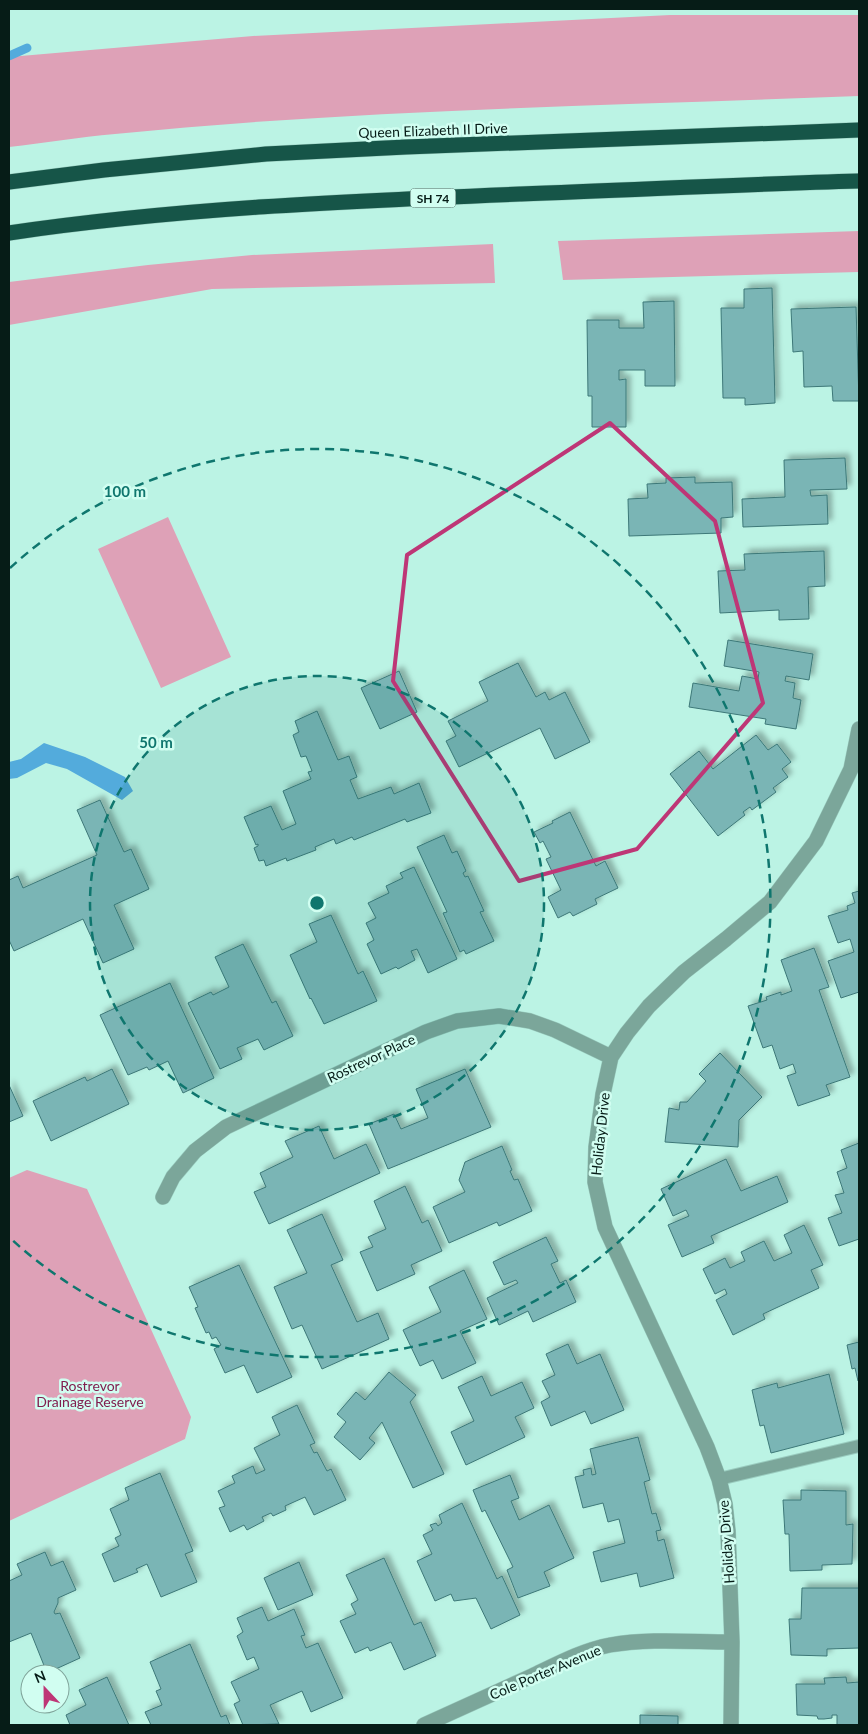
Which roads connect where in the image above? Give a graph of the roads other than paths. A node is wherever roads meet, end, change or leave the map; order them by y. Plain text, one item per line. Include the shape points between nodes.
1 (859, 130) edge
2 (859, 181) edge
3 (9, 182) edge
4 (9, 233) edge
5 (859, 729) edge
6 (611, 1057) junction
7 (163, 1197) dead end
8 (859, 1446) edge
9 (719, 1479) junction
10 (732, 1642) junction
11 (424, 1725) edge
12 (732, 1725) edge

1 - 3 highway, Queen Elizabeth II Drive via 275,154
2 - 4 highway, SH 74 via 283,205 207,210
5 - 6 street, Holiday Drive via 851,769 816,841 805,856 770,902 684,972 649,1006
6 - 7 street, Rostrevor Place via 530,1021 499,1016 457,1021 426,1032 226,1127 195,1151 173,1177
6 - 9 street, Holiday Drive via 596,1147 595,1182 599,1207 615,1251
8 - 9 lane
9 - 10 street, Holiday Drive via 728,1531
10 - 11 street, Cole Porter Avenue via 634,1642 608,1646 567,1660
10 - 12 street, Holiday Drive

